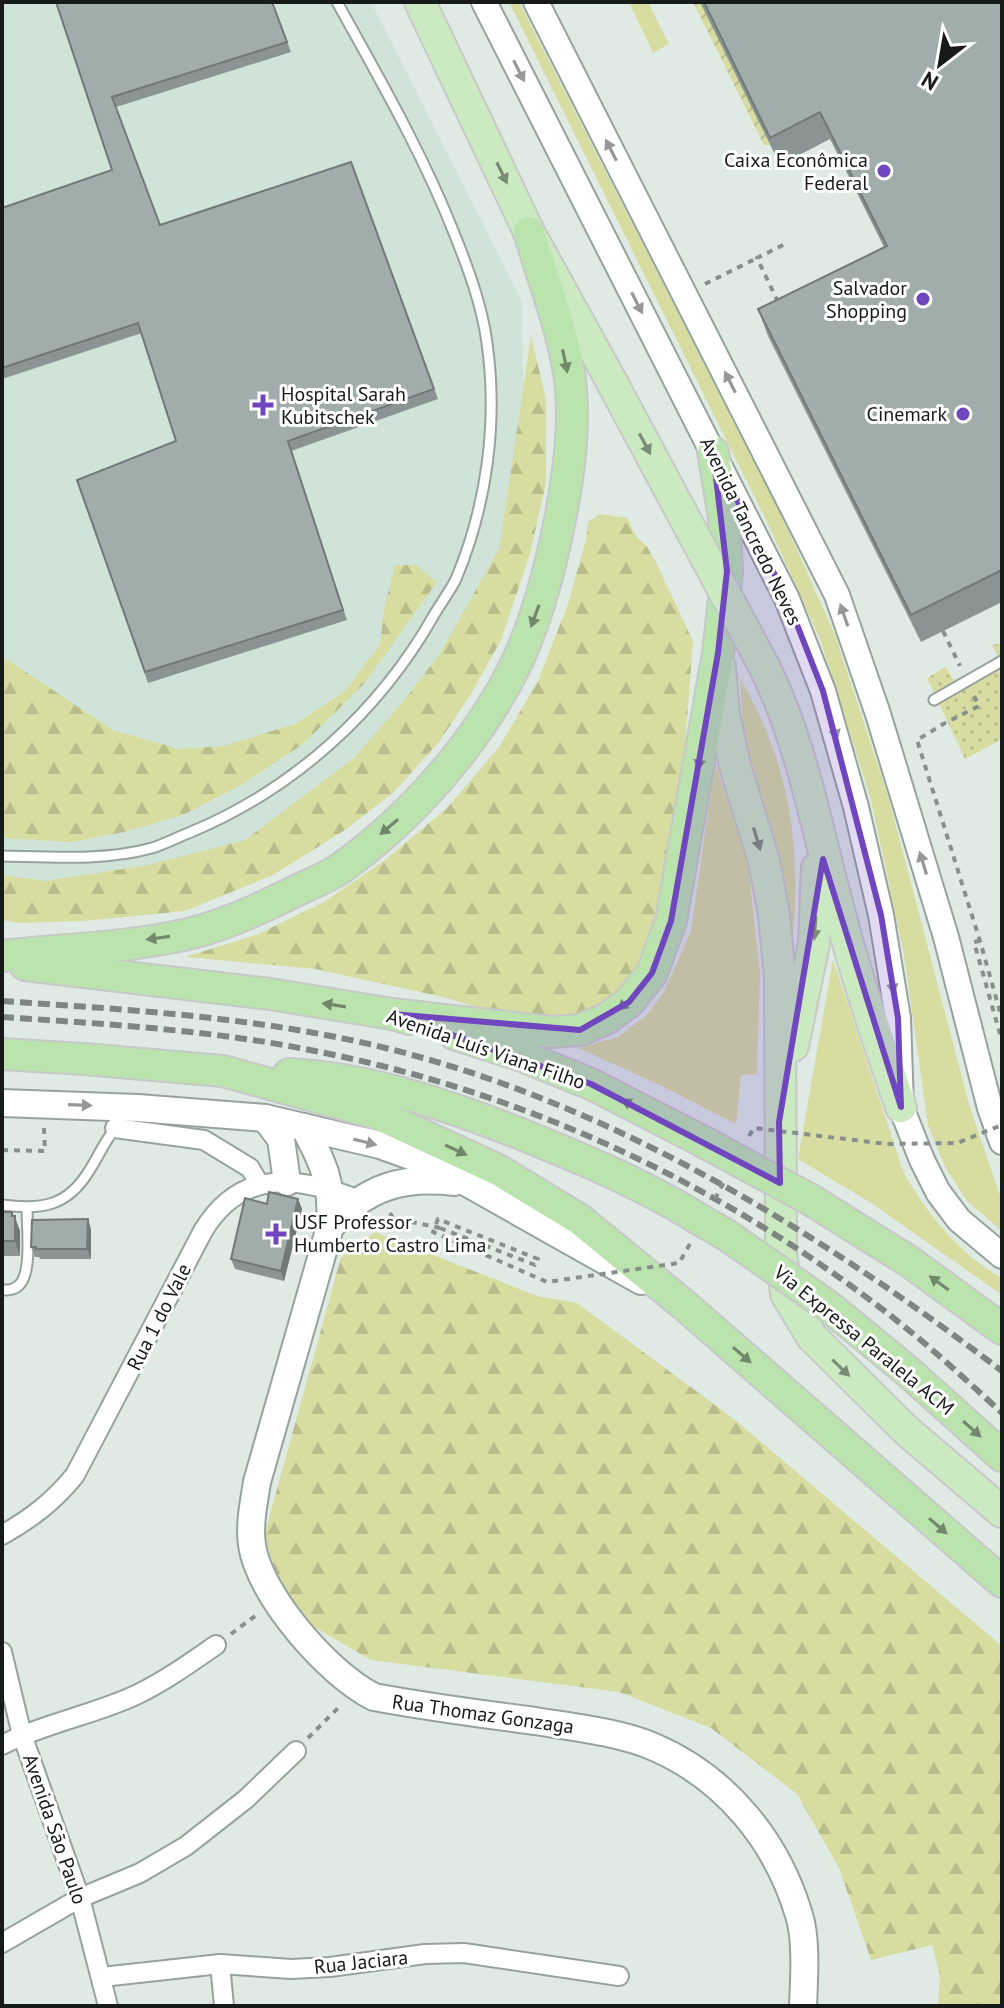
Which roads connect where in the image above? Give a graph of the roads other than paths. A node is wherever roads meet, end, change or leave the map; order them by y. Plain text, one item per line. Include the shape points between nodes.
1 (337, 2) edge
2 (484, 2) edge
3 (536, 2) edge
4 (420, 4) edge
5 (529, 232) junction
6 (713, 452) junction
7 (718, 653) junction
8 (1002, 661) edge
9 (934, 700) dead end
10 (818, 822) junction
11 (2, 856) edge
12 (2, 956) edge
13 (2, 962) edge
14 (392, 1014) junction
15 (2, 1054) edge
16 (223, 1071) junction
17 (2, 1103) edge
18 (901, 1107) junction
19 (138, 1108) junction
20 (265, 1118) junction
21 (779, 1122) junction
22 (304, 1127) junction
23 (115, 1128) junction
24 (1002, 1142) edge
25 (287, 1182) junction
26 (469, 1184) junction
27 (260, 1185) junction
28 (331, 1190) junction
29 (369, 1194) junction
30 (2, 1205) edge
31 (27, 1208) junction
32 (330, 1227) junction
33 (1002, 1256) edge
34 (2, 1290) edge
35 (683, 1304) junction
36 (1002, 1329) edge
37 (1002, 1456) edge
38 (1002, 1512) edge
39 (2, 1535) edge
40 (1002, 1582) edge
41 (216, 1645) road end
42 (2, 1652) edge
43 (22, 1735) junction
44 (2, 1744) edge
45 (296, 1751) road end
46 (80, 1898) junction
47 (2, 1943) edge
48 (220, 1964) junction
49 (619, 1976) dead end
50 (102, 1977) junction
51 (108, 2006) edge
52 (224, 2006) edge
53 (803, 2006) edge

1 - 11 lane via 442,201 472,277 487,341 491,433 482,499 455,580 384,690 333,741 265,795 152,848 78,858
2 -> 6 street, Avenida Tancredo Neves
24 -> 3 street via 942,922 837,595
4 -> 5 main road
5 -> 10 main road, bridge via 765,668 783,705
5 -> 12 highway via 571,389 563,507 546,581 518,660 458,756 399,820 337,870 262,908 189,934
6 - 7 highway via 727,571
6 -> 18 street, Avenida Tancredo Neves via 787,599 856,807 898,1018
7 -> 14 highway via 671,921 652,973 629,1002 580,1030 551,1032
7 -> 21 main road via 735,766 774,915 780,978
8 - 9 lane
10 - 18 main road via 843,927
10 -> 21 main road via 814,943
14 -> 13 highway, Avenida Luís Viana Filho
36 -> 14 highway, Avenida Luís Viana Filho, bridge via 910,1262 702,1141 591,1084
15 - 16 highway
16 -> 35 highway via 375,1113 500,1171 579,1219
16 -> 37 highway, Via Expressa Paralela ACM, bridge via 303,1075 379,1087 588,1160 677,1206 770,1264 905,1369
17 -> 19 main road
18 - 33 street, Avenida Tancredo Neves via 938,1192 959,1220
19 - 20 main road
19 - 23 lane
20 - 22 main road
20 - 25 main road via 281,1139
21 -> 38 main road via 782,1278 793,1308 836,1362
22 -> 26 main road via 380,1145
22 - 28 main road, Rua Thomaz Gonzaga
23 - 27 street via 204,1140 250,1168
23 - 31 lane via 66,1197
25 - 27 street, Rua 1 do Vale
25 - 28 street, Rua 1 do Vale
26 - 29 main road via 417,1181
26 - 35 main road
27 - 39 street, Rua 1 do Vale via 214,1213 75,1475 38,1514
28 - 29 street, Rua 1 do Vale
28 - 32 main road, Rua Thomaz Gonzaga
29 - 32 main road
30 - 31 lane
31 - 34 lane via 26,1273 14,1289
32 - 53 main road, Rua Thomaz Gonzaga via 257,1482 252,1545 276,1600 301,1634 357,1689 374,1697 580,1728 653,1746 705,1775 746,1813 778,1862 800,1918
35 -> 40 highway
41 - 43 street via 136,1695
42 - 43 street, Avenida São Paulo
43 - 44 street
43 - 46 street, Avenida São Paulo
45 - 46 street via 186,1846
46 - 47 street
46 - 50 street, Avenida São Paulo
48 - 49 street, Rua Jaciara via 291,1969 464,1953
48 - 50 street, Rua Jaciara
48 - 52 street
50 - 51 street, Avenida São Paulo

